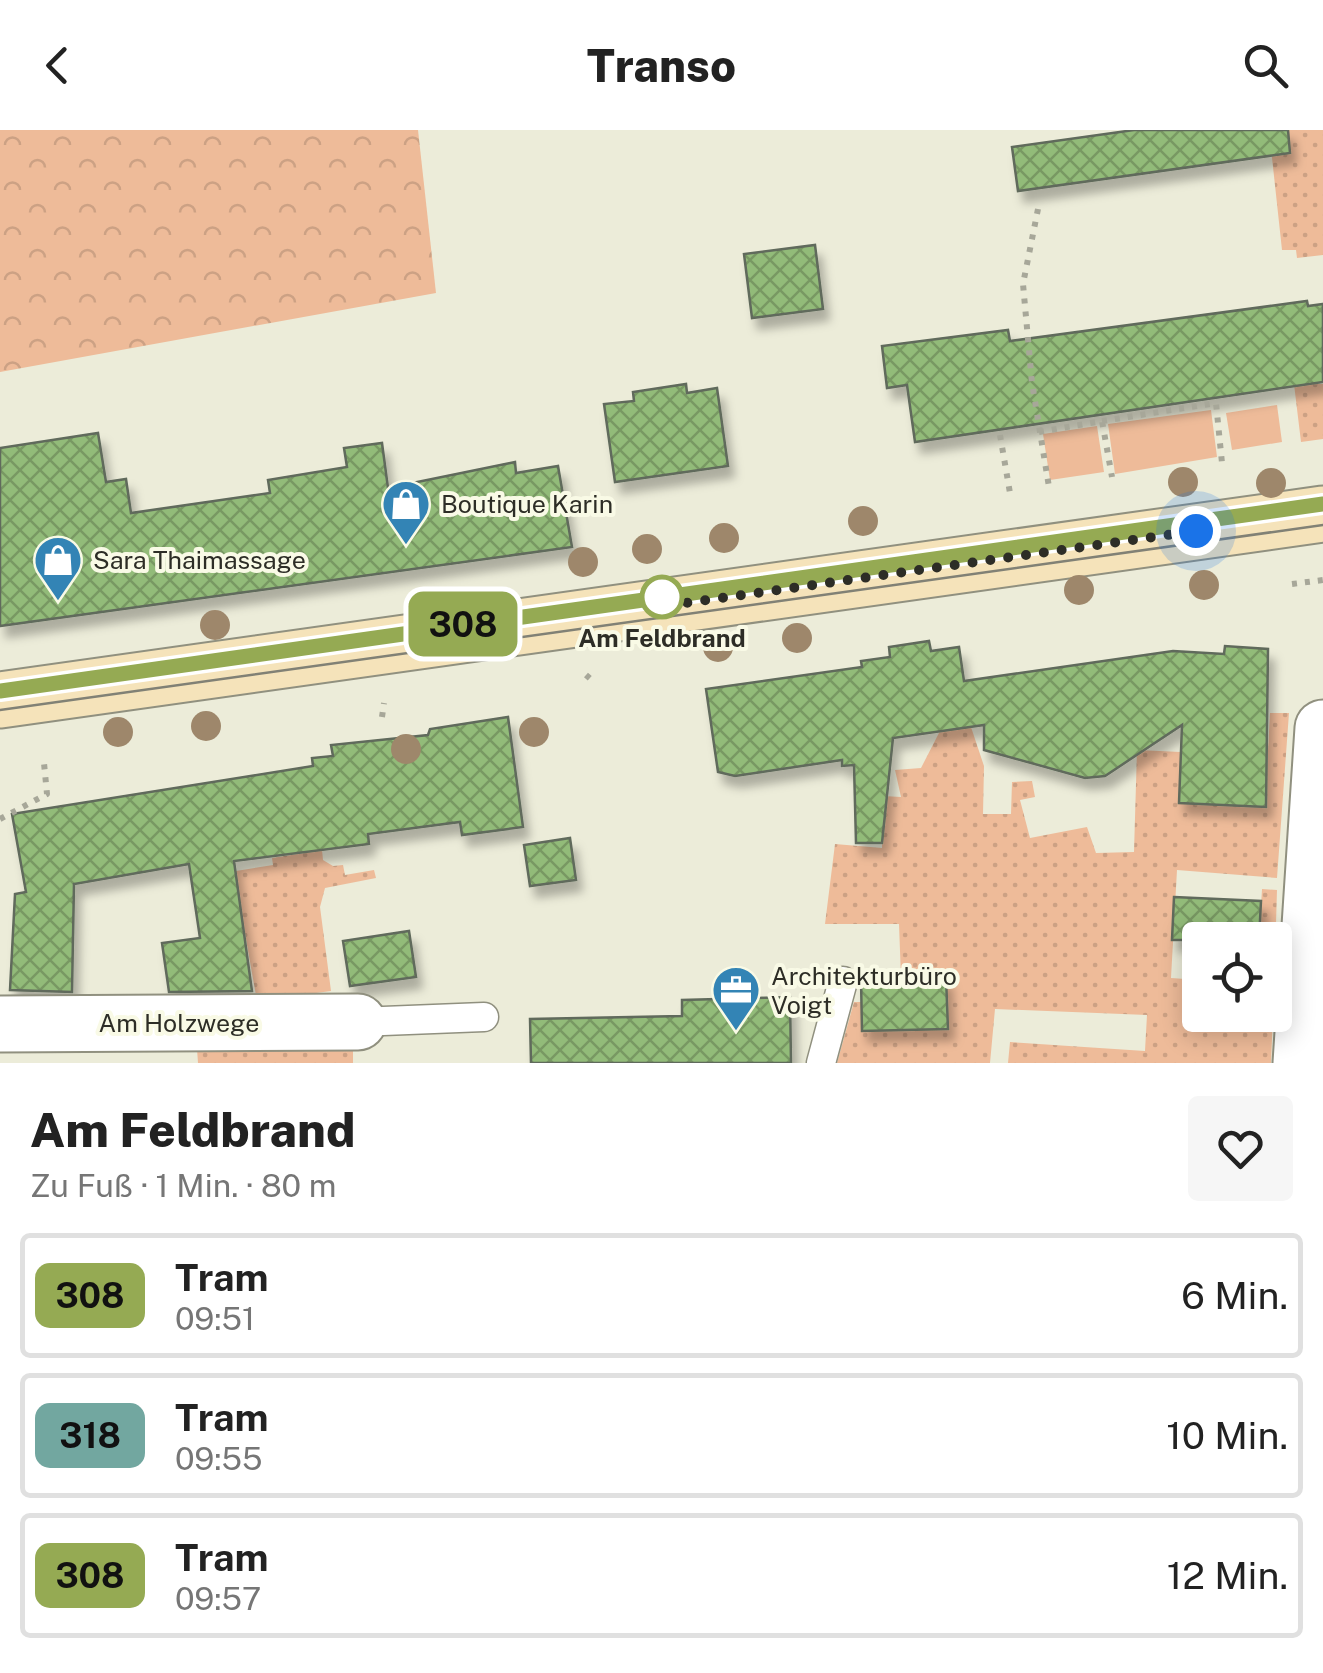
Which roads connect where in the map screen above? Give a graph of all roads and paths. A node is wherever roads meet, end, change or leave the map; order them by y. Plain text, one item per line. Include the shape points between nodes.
1 (1038, 210) dead end
2 (1102, 421) junction
3 (1038, 432) junction
4 (1000, 435) dead end
5 (1222, 463) dead end
6 (1112, 478) dead end
7 (1049, 487) dead end
8 (1010, 493) dead end
9 (1323, 514) edge
10 (1323, 580) edge
11 (1292, 584) dead end
12 (586, 675) dead end
13 (595, 682) dead end
14 (0, 700) edge
15 (384, 703) dead end
16 (382, 717) dead end
17 (1323, 728) edge
18 (44, 763) dead end
19 (0, 819) edge
20 (843, 981) dead end
21 (484, 1017) dead end
22 (358, 1022) joint
23 (0, 1024) edge
24 (821, 1063) edge
25 (1301, 1063) edge

1 - 3 path via 1023,284
2 - 3 path
2 - 5 path via 1216,403
2 - 6 path
3 - 7 path
4 - 8 path
9 - 14 street
10 - 11 path
12 - 13 path
15 - 16 path
17 - 25 street
18 - 19 path via 47,794
20 - 24 lane
21 - 22 lane
22 - 23 street, Am Holzwege

